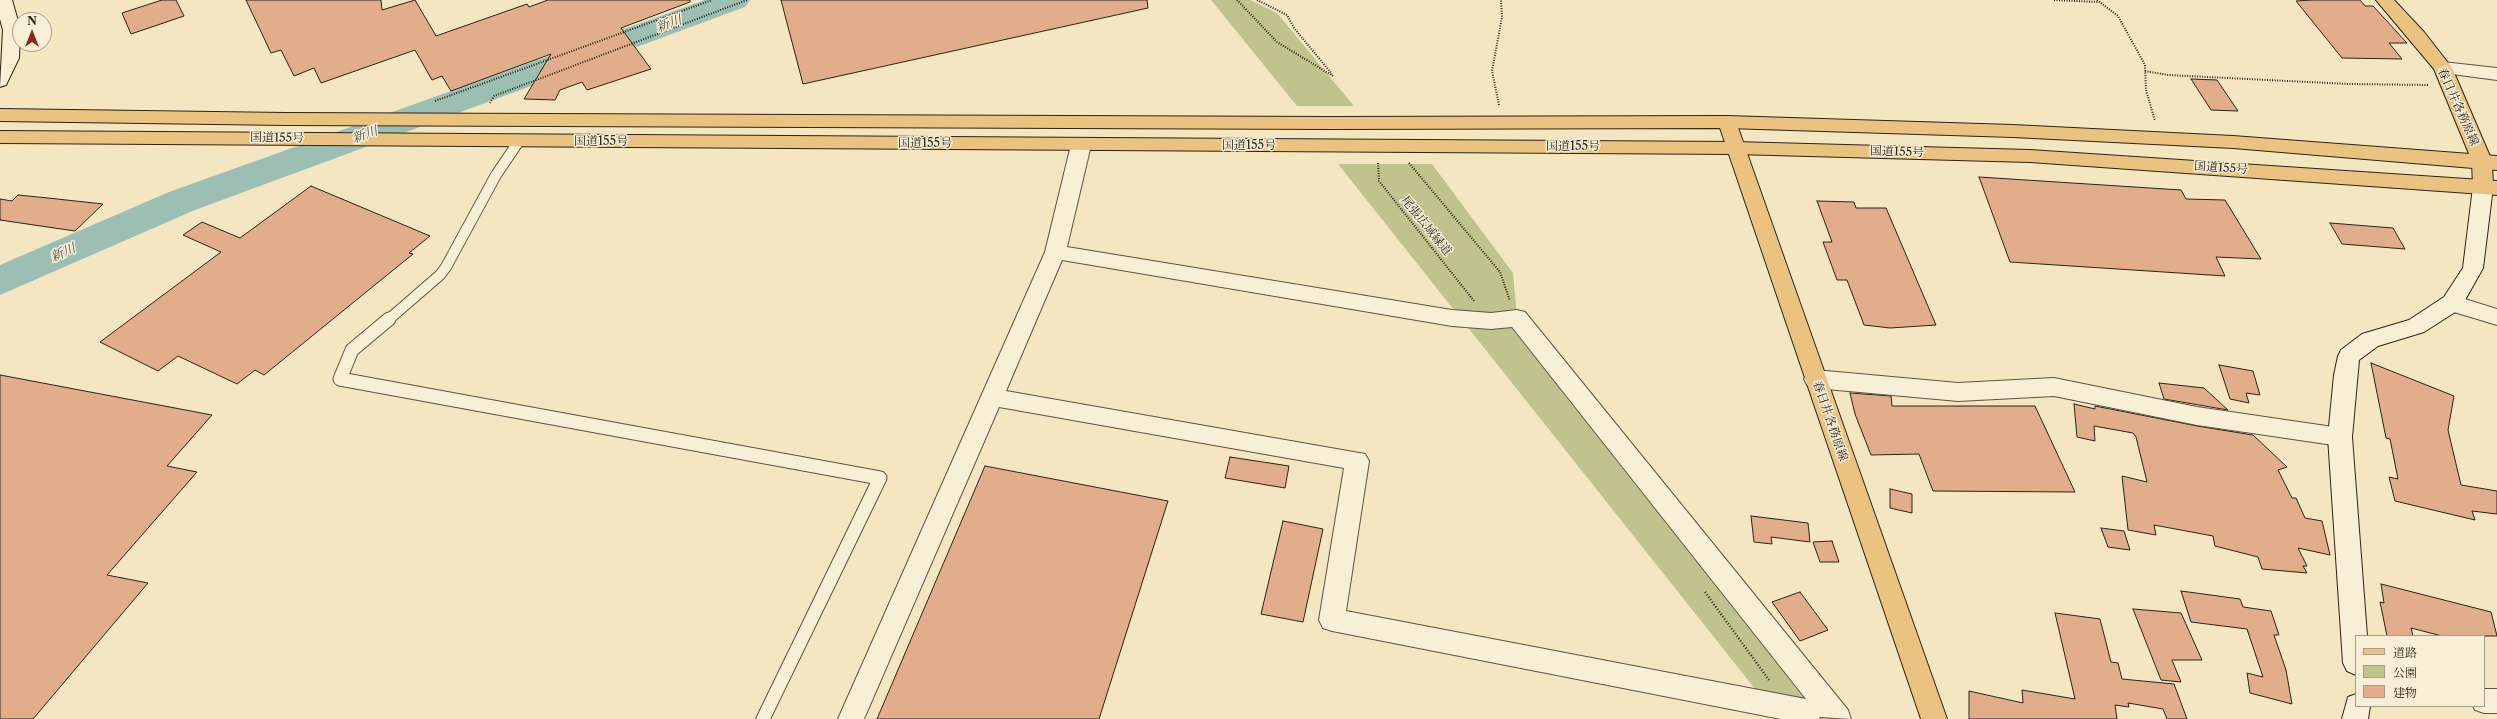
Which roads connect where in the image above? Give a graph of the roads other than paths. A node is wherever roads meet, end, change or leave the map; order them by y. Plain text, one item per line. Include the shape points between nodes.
1 (3, 0) edge
2 (2385, 0) edge
3 (2443, 68) junction
4 (2497, 74) edge
5 (0, 81) edge
6 (0, 115) edge
7 (1727, 122) junction
8 (0, 137) edge
9 (519, 141) junction
10 (1081, 145) junction
11 (1735, 148) junction
12 (2490, 162) edge
13 (2490, 188) edge
14 (1055, 252) junction
15 (2452, 303) junction
16 (2497, 317) edge
17 (1815, 379) junction
18 (992, 397) junction
19 (2340, 437) junction
20 (2355, 649) edge
21 (2485, 701) edge
22 (2497, 701) edge
23 (2357, 707) edge
24 (1809, 712) dead end
25 (763, 719) edge
26 (851, 719) edge
27 (1838, 719) edge
28 (1934, 719) edge
29 (2356, 719) edge

1 - 5 street via 12,30 10,58
2 - 3 main road, 春日井各務原線
3 - 4 street
3 - 12 main road, 春日井各務原線
6 - 7 main road, 国道155号 via 388,120 482,114
7 - 11 main road, 春日井各務原線
7 - 12 main road, 国道155号 via 2021,131 2240,143
8 - 9 main road, 国道155号
9 - 10 main road, 国道155号
9 - 25 lane via 496,175 446,267 352,350 340,379 880,478
10 - 11 main road, 国道155号
10 - 14 street
11 - 13 main road, 国道155号 via 2030,156
11 - 17 main road, 春日井各務原線
12 - 13 main road
13 - 15 street via 2473,268
14 - 18 street
14 - 27 street via 1452,318 1491,321 1516,318 1570,382
15 - 16 street
15 - 19 street via 2416,326 2370,340 2349,356 2344,375
17 - 19 street via 1958,392 2054,387 2197,416
17 - 28 main road, 春日井各務原線
18 - 24 street via 1357,461 1332,620
18 - 26 street
19 - 20 street
21 - 22 street
23 - 29 street

